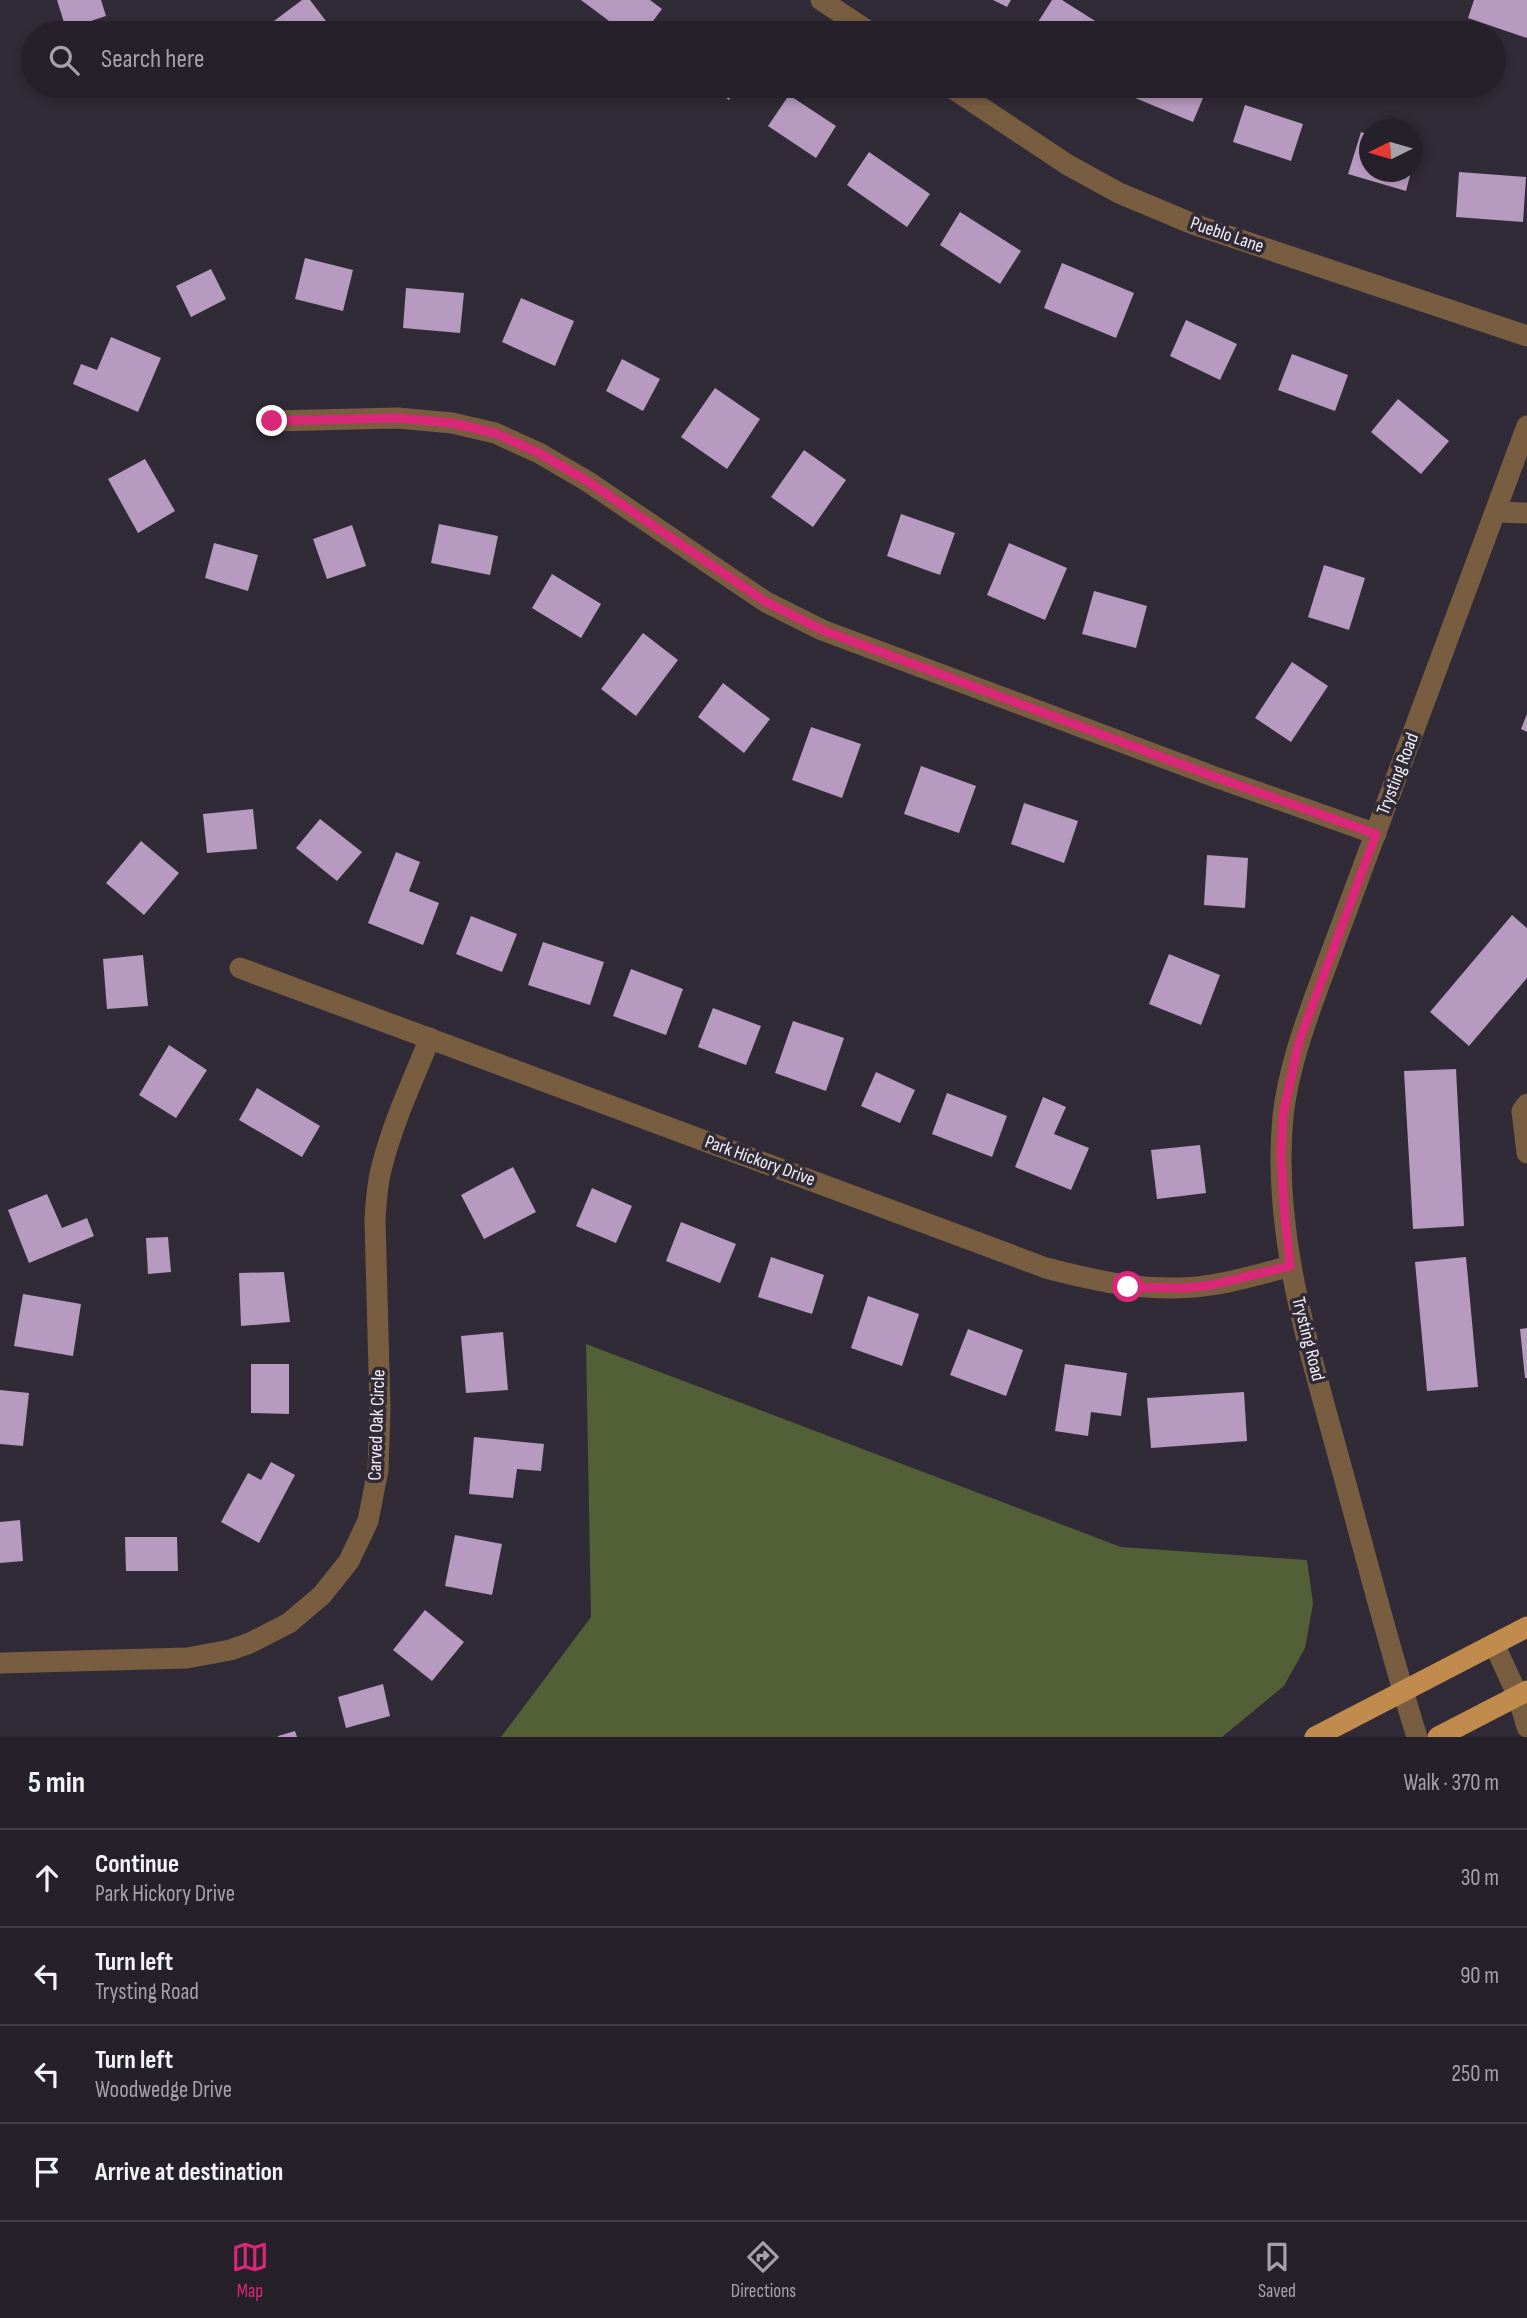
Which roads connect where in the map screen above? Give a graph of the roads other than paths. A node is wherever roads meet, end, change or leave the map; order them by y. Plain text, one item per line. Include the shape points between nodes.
1 (821, 0) edge
2 (853, 21) edge
3 (967, 98) edge
4 (1527, 336) edge
5 (272, 421) dead end
6 (1527, 426) edge
7 (1496, 512) junction
8 (1527, 513) edge
9 (1376, 834) junction
10 (240, 968) dead end
11 (430, 1038) junction
12 (1527, 1104) edge
13 (1527, 1153) edge
14 (1290, 1266) junction
15 (1527, 1627) edge
16 (1494, 1644) junction
17 (0, 1663) edge
18 (1403, 1691) junction
19 (1523, 1694) edge
20 (1527, 1727) edge
21 (1315, 1737) edge
22 (1417, 1737) edge
23 (1438, 1737) edge

1 - 2 street
3 - 4 street, Pueblo Lane via 1119,193 1193,224
5 - 9 street via 398,418 495,433 587,481 766,602 822,630
6 - 7 street, Trysting Road
7 - 8 street
7 - 9 street, Trysting Road
9 - 14 street, Trysting Road via 1299,1042 1283,1114 1281,1153
10 - 11 street, Park Hickory Drive
11 - 14 street, Park Hickory Drive via 1046,1268 1128,1287 1184,1288
11 - 17 street, Carved Oak Circle via 381,1167 375,1220 379,1470 368,1521 349,1561 322,1595 289,1623 230,1650 187,1658
12 - 13 street via 1522,1111
14 - 18 street, Trysting Road
15 - 16 main road
16 - 18 main road
16 - 19 street
18 - 21 main road
18 - 22 street, Trysting Road
19 - 20 street
19 - 23 main road

